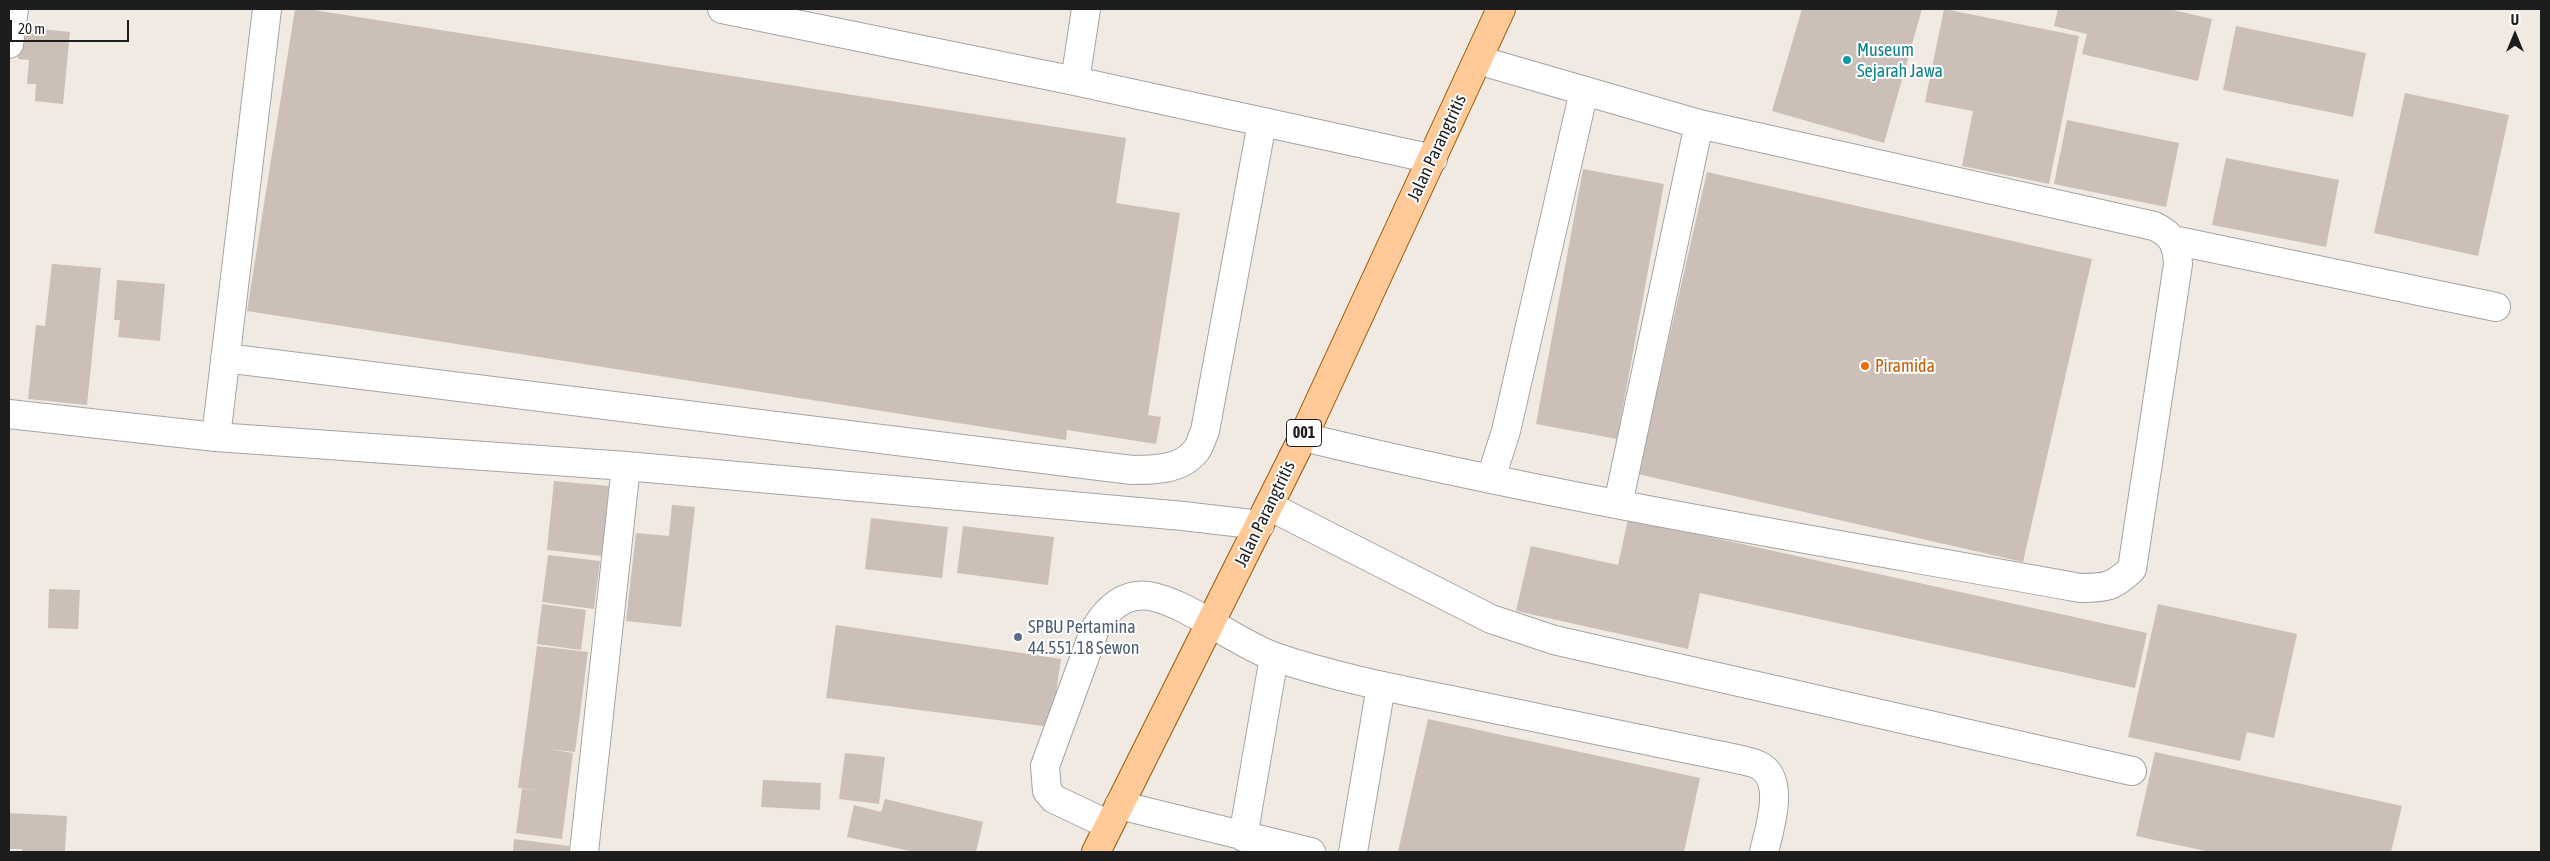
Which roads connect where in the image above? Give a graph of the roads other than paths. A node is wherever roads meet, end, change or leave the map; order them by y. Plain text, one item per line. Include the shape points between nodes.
1 (14, 9) edge
2 (267, 9) edge
3 (731, 9) edge
4 (1086, 9) edge
5 (1501, 9) edge
6 (9, 44) edge
7 (1478, 60) junction
8 (1075, 81) junction
9 (1584, 91) junction
10 (1262, 123) junction
11 (1699, 124) junction
12 (1433, 159) junction
13 (2174, 240) junction
14 (2496, 307) dead end
15 (225, 358) junction
16 (9, 414) edge
17 (216, 437) junction
18 (1303, 437) junction
19 (626, 466) junction
20 (1491, 478) junction
21 (1618, 504) junction
22 (1265, 516) junction
23 (1210, 623) junction
24 (1274, 657) junction
25 (1381, 686) junction
26 (2132, 771) dead end
27 (1114, 815) junction
28 (1243, 837) junction
29 (584, 852) edge
30 (1096, 852) edge
31 (1311, 852) edge
32 (1353, 852) edge
33 (1764, 852) edge

1 - 6 street
2 - 15 street
3 - 8 street
4 - 8 street
5 - 7 main road, Jalan Parangtritis / 001
7 - 9 street
7 - 12 main road, Jalan Parangtritis / 001
8 - 10 street
9 - 11 street
9 - 20 street via 1506,431
10 - 12 street
10 - 15 street via 1205,431 1195,452 1178,464 1157,470
11 - 13 street via 2154,226
11 - 21 street
12 - 18 main road, Jalan Parangtritis / 001
13 - 14 street
13 - 21 street via 2178,264 2132,569 2118,582 2104,588 2080,588
15 - 17 street
16 - 17 street
17 - 19 street
18 - 20 street
18 - 22 main road, Jalan Parangtritis / 001
19 - 22 street via 1183,516
19 - 29 street
20 - 21 street
22 - 23 main road, Jalan Parangtritis / 001
22 - 26 street via 1491,619 1554,640
23 - 24 street
23 - 27 main road, Jalan Parangtritis / 001
23 - 27 street via 1169,602 1148,596 1117,603 1105,613 1095,629 1045,766 1044,780 1054,799
24 - 25 street
24 - 28 street
25 - 32 street
25 - 33 street via 1760,766 1768,774 1774,799
27 - 28 street
27 - 30 main road, Jalan Parangtritis / 001
28 - 31 street

